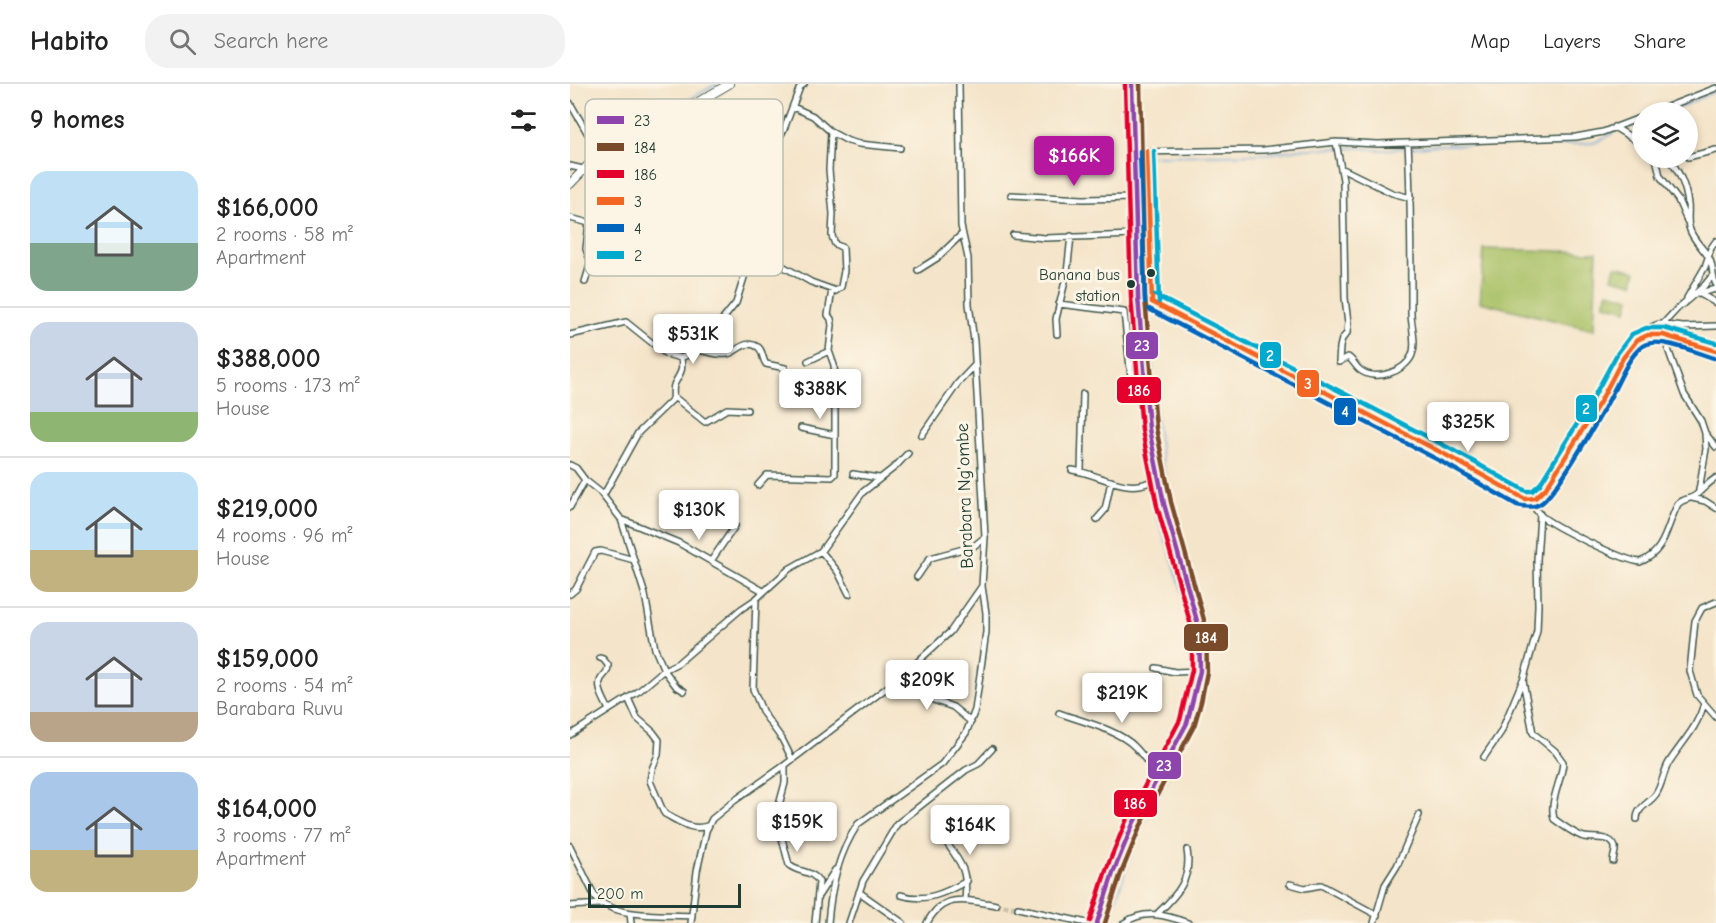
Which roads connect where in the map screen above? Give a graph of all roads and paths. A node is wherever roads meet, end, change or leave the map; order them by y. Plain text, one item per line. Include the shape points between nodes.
1 (729, 84) edge
2 (804, 84) edge
3 (959, 84) edge
4 (1132, 84) edge
5 (1716, 88) edge
6 (703, 99) edge
7 (1680, 102) edge
8 (570, 103) edge
9 (793, 107) junction
10 (1632, 121) edge
11 (1614, 127) junction
12 (783, 129) edge
13 (831, 132) junction
14 (585, 133) edge
15 (1632, 138) edge
16 (1336, 142) junction
17 (1408, 142) junction
18 (900, 148) dead end
19 (1716, 150) edge
20 (1147, 151) junction
21 (1135, 152) junction
22 (1698, 154) edge
23 (570, 166) edge
24 (585, 166) edge
25 (1341, 168) junction
26 (1658, 168) edge
27 (1676, 168) edge
28 (582, 169) junction
29 (570, 184) edge
30 (1011, 195) dead end
31 (1136, 198) junction
32 (1411, 198) junction
33 (570, 218) edge
34 (585, 222) edge
35 (1688, 223) junction
36 (962, 234) junction
37 (1013, 235) dead end
38 (1136, 235) junction
39 (1071, 236) junction
40 (1716, 241) edge
41 (1709, 257) junction
42 (783, 267) edge
43 (918, 270) dead end
44 (587, 276) edge
45 (744, 276) edge
46 (1712, 276) junction
47 (585, 282) dead end
48 (1716, 284) edge
49 (1716, 289) edge
50 (832, 290) junction
51 (1698, 293) junction
52 (1138, 297) junction
53 (1686, 300) junction
54 (1152, 302) junction
55 (1716, 303) edge
56 (1059, 304) junction
57 (1663, 324) junction
58 (1716, 326) edge
59 (1057, 334) dead end
60 (570, 335) edge
61 (1647, 335) junction
62 (1663, 335) junction
63 (698, 350) junction
64 (829, 351) junction
65 (1716, 351) edge
66 (681, 358) junction
67 (808, 361) dead end
68 (975, 365) junction
69 (785, 368) dead end
70 (1083, 394) dead end
71 (1146, 394) junction
72 (1119, 396) dead end
73 (1133, 396) junction
74 (674, 397) junction
75 (747, 411) dead end
76 (801, 428) dead end
77 (1705, 433) junction
78 (835, 435) junction
79 (922, 435) dead end
80 (1716, 447) edge
81 (908, 453) dead end
82 (570, 465) edge
83 (1072, 470) dead end
84 (1081, 471) junction
85 (853, 474) dead end
86 (1158, 477) junction
87 (1716, 477) edge
88 (879, 478) junction
89 (585, 480) junction
90 (1111, 481) junction
91 (758, 485) dead end
92 (1699, 492) junction
93 (603, 496) junction
94 (1692, 498) junction
95 (1528, 500) junction
96 (570, 507) edge
97 (1716, 508) edge
98 (1540, 514) junction
99 (621, 519) junction
100 (1097, 519) dead end
101 (735, 526) dead end
102 (985, 537) junction
103 (822, 551) junction
104 (634, 560) junction
105 (711, 561) junction
106 (916, 577) dead end
107 (982, 586) junction
108 (763, 591) junction
109 (570, 594) edge
110 (849, 594) dead end
111 (756, 599) junction
112 (1716, 602) edge
113 (600, 658) dead end
114 (1156, 668) dead end
115 (664, 670) junction
116 (1200, 670) junction
117 (901, 677) junction
118 (1523, 681) junction
119 (684, 691) dead end
120 (628, 698) junction
121 (1704, 704) junction
122 (609, 710) junction
123 (1059, 713) dead end
124 (1716, 717) edge
125 (971, 722) junction
126 (570, 735) edge
127 (992, 749) dead end
128 (1484, 757) dead end
129 (792, 759) junction
130 (785, 765) junction
131 (1159, 776) junction
132 (1419, 815) dead end
133 (1637, 819) dead end
134 (707, 826) junction
135 (946, 842) dead end
136 (570, 846) edge
137 (1187, 850) dead end
138 (1613, 861) dead end
139 (837, 867) junction
140 (967, 881) junction
141 (1290, 884) dead end
142 (859, 892) junction
143 (901, 895) dead end
144 (818, 897) junction
145 (965, 900) junction
146 (601, 904) junction
147 (996, 905) tunnel mouth
148 (570, 906) edge
149 (1018, 908) tunnel mouth
150 (630, 913) junction
151 (1158, 913) junction
152 (1377, 915) junction
153 (692, 916) junction
154 (631, 923) edge
155 (691, 923) edge
156 (815, 923) edge
157 (828, 923) edge
158 (849, 923) edge
159 (903, 923) edge
160 (927, 923) edge
161 (1087, 923) edge
162 (1097, 923) edge
163 (1124, 923) edge
164 (1188, 923) edge
165 (1374, 923) edge

1 - 6 street
2 - 9 street
3 - 36 street, Barabara Ng'ombe
4 - 21 main road
5 - 7 street
8 - 14 street
9 - 12 street
9 - 13 street via 818,119
10 - 11 street
11 - 15 street
11 - 17 street via 1576,137
13 - 18 street via 854,143
13 - 50 street via 832,236 843,248 845,260 840,288
16 - 17 street
16 - 20 street via 1248,151
16 - 25 street
17 - 32 street
19 - 22 street
20 - 21 street
20 - 54 street
21 - 31 main road
23 - 28 street
24 - 28 street
25 - 32 street
25 - 32 street via 1348,322 1339,362 1348,357 1368,373 1390,374 1412,356
26 - 35 street
27 - 35 street via 1685,190
28 - 29 street
30 - 31 street
31 - 38 main road
33 - 34 street
35 - 41 street via 1693,237
36 - 43 street
36 - 68 street, Barabara Ng'ombe via 968,258
37 - 39 street
38 - 39 street
38 - 52 main road
39 - 56 street
40 - 41 street
41 - 46 street
41 - 53 street
42 - 50 street
44 - 47 street
45 - 63 street via 736,303
46 - 48 street
46 - 51 street
49 - 51 street
50 - 64 street via 828,305 832,325
51 - 53 street
51 - 55 street
52 - 54 street
52 - 71 main road
53 - 57 street
54 - 95 street
56 - 59 street
56 - 73 street via 1124,312
57 - 58 street
57 - 61 street via 1654,325
60 - 66 street via 626,322 666,354
61 - 62 street
61 - 95 street via 1629,350 1546,488
62 - 65 street
62 - 77 street via 1684,394
63 - 66 street
63 - 69 street via 725,355 742,346 756,346 766,364
64 - 67 street
64 - 78 street via 834,365
66 - 74 street
68 - 79 street
68 - 102 street, Barabara Ng'ombe
70 - 84 street
71 - 73 street
71 - 86 main road
72 - 73 street
74 - 75 street via 705,422 727,409
74 - 93 street via 638,433
76 - 78 street
77 - 80 street
77 - 92 street
78 - 91 street via 832,477 767,475
81 - 88 street
82 - 89 street
83 - 84 street
84 - 90 street
85 - 88 street
86 - 90 street via 1133,487
86 - 116 main road via 1199,628
87 - 92 street
88 - 103 street via 860,496
89 - 93 street
89 - 96 street
90 - 100 street via 1105,510
92 - 94 street
93 - 99 street
94 - 97 street
94 - 98 street via 1678,504 1662,544 1640,562 1595,544
95 - 98 street
98 - 118 street via 1537,631
99 - 104 street
99 - 105 street
101 - 105 street
102 - 106 street via 974,546 930,558
102 - 107 street, Barabara Ng'ombe
103 - 108 street via 789,569
103 - 110 street
104 - 109 street via 595,552
104 - 115 street via 655,649
105 - 108 street
107 - 117 street, Barabara Ng'ombe via 950,632
107 - 125 street via 986,632
108 - 111 street
111 - 115 street via 678,663
111 - 129 street via 753,689
112 - 121 street via 1702,608 1695,621 1690,671
113 - 122 street via 608,665 600,686
114 - 116 street via 1193,673
115 - 119 street
115 - 120 street
116 - 131 main road via 1186,723
117 - 125 street via 925,697 953,707
117 - 129 street, Barabara Ng'ombe
118 - 128 street via 1501,732
118 - 138 street via 1533,733 1563,762 1554,819 1585,837 1611,842 1615,851
120 - 122 street
120 - 134 street via 637,718 658,740 650,781 663,811 689,827
121 - 124 street
121 - 133 street via 1698,723 1667,766 1658,791 1638,812
122 - 126 street
123 - 131 street via 1127,740
125 - 139 street via 942,764 858,824
127 - 142 street via 978,764 897,824
129 - 130 street, Barabara Ng'ombe
130 - 134 street, Barabara Ng'ombe via 716,815
130 - 144 street via 785,783 776,816 787,861 793,869 816,877
131 - 162 main road via 1122,850
132 - 152 street via 1385,885
134 - 153 street
135 - 140 street via 964,868
136 - 146 street
137 - 151 street via 1186,876
139 - 144 street
139 - 157 street
140 - 143 street via 927,898
140 - 145 street
141 - 152 street via 1305,888 1321,885
142 - 158 street
142 - 159 street
144 - 156 street
145 - 147 street
145 - 160 street via 939,905
146 - 148 street
146 - 150 street
149 - 161 street
150 - 153 street
150 - 154 street
151 - 163 street via 1133,917
151 - 164 street
152 - 165 street
153 - 155 street

